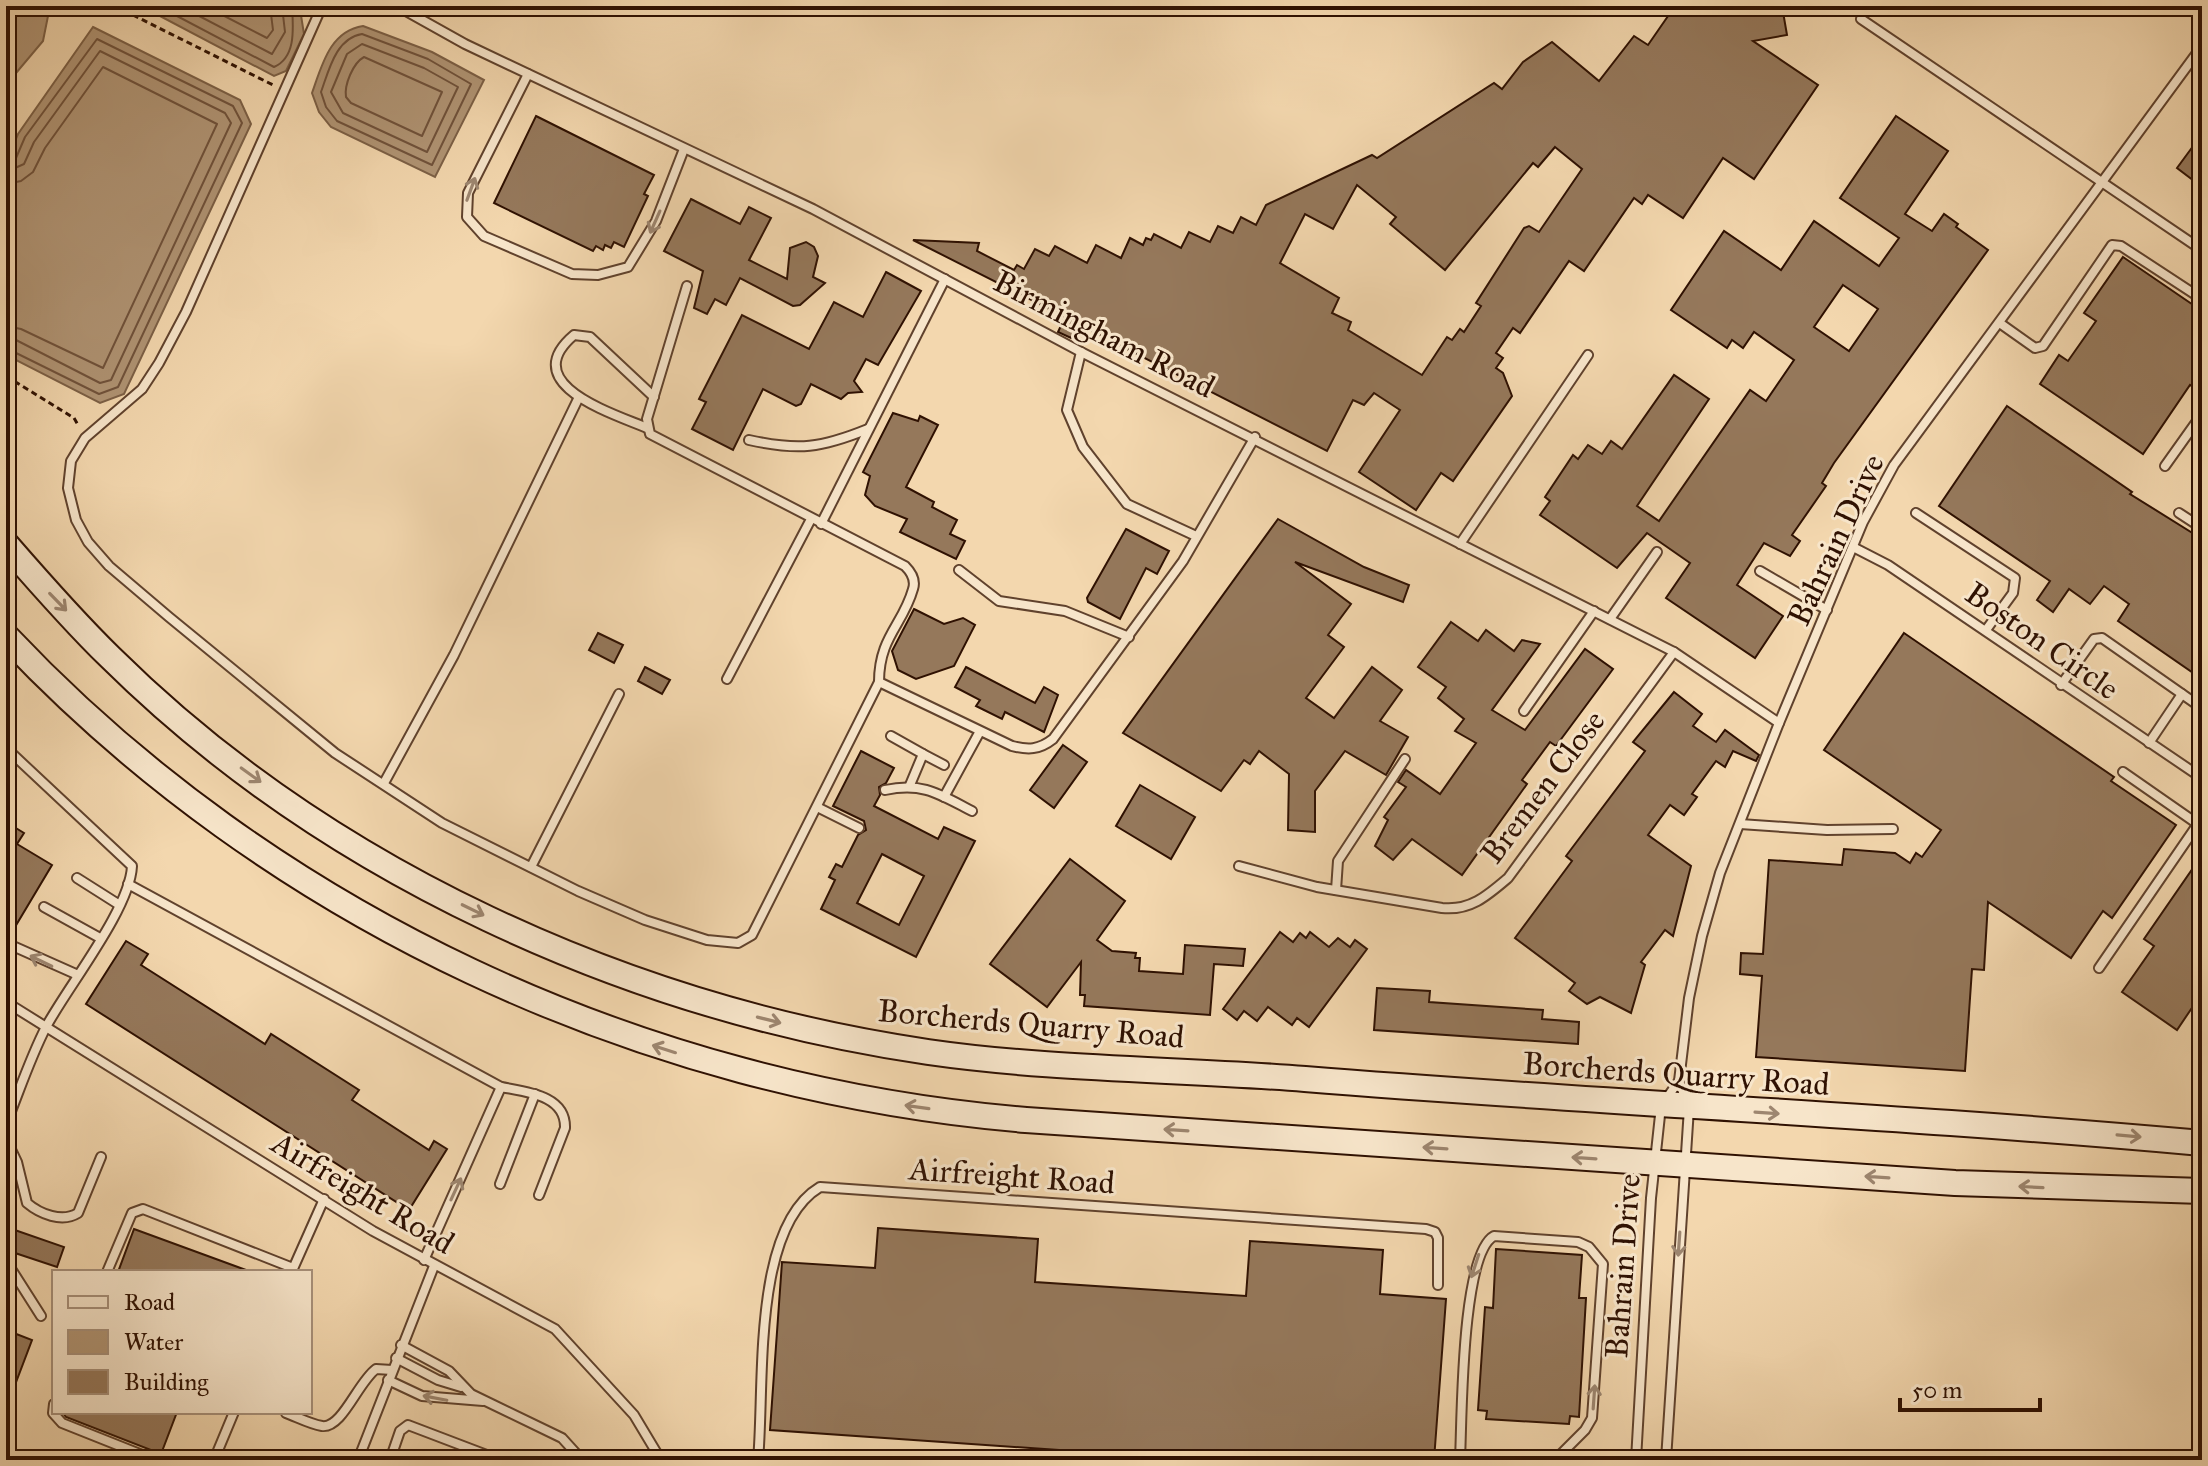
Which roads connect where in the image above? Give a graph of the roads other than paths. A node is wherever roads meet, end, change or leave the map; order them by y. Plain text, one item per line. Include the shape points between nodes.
1 (322, 6) edge
2 (397, 6) edge
3 (1861, 19) dead end
4 (2202, 46) edge
5 (528, 74) junction
6 (684, 149) junction
7 (2104, 183) junction
8 (2202, 250) edge
9 (945, 279) junction
10 (687, 286) dead end
11 (2202, 299) edge
12 (2001, 324) junction
13 (1081, 352) junction
14 (1588, 355) dead end
15 (654, 397) junction
16 (578, 399) junction
17 (2202, 414) edge
18 (647, 428) junction
19 (869, 429) junction
20 (1255, 437) junction
21 (749, 440) dead end
22 (2165, 466) dead end
23 (1916, 513) dead end
24 (2179, 513) dead end
25 (811, 519) junction
26 (821, 524) junction
27 (2202, 528) edge
28 (1196, 536) junction
29 (6, 544) edge
30 (1460, 544) junction
31 (1853, 547) junction
32 (1657, 552) dead end
33 (959, 570) dead end
34 (1760, 571) dead end
35 (1827, 610) junction
36 (1594, 611) junction
37 (1610, 619) junction
38 (1986, 630) junction
39 (6, 636) edge
40 (1129, 637) junction
41 (1674, 652) junction
42 (727, 679) dead end
43 (879, 682) junction
44 (2061, 685) junction
45 (619, 694) dead end
46 (2182, 694) junction
47 (2202, 708) edge
48 (1524, 711) dead end
49 (1779, 723) junction
50 (979, 733) junction
51 (891, 736) dead end
52 (2149, 743) junction
53 (6, 748) edge
54 (923, 754) junction
55 (1405, 759) dead end
56 (944, 765) dead end
57 (2123, 772) dead end
58 (2202, 778) edge
59 (384, 783) junction
60 (910, 785) junction
61 (885, 790) dead end
62 (944, 797) junction
63 (817, 807) junction
64 (972, 811) dead end
65 (2201, 823) edge
66 (1740, 824) junction
67 (859, 828) dead end
68 (1893, 829) dead end
69 (1239, 866) dead end
70 (531, 867) junction
71 (77, 878) dead end
72 (128, 884) junction
73 (1336, 890) junction
74 (118, 904) junction
75 (44, 907) dead end
76 (100, 938) junction
77 (6, 943) edge
78 (2099, 968) dead end
79 (78, 975) junction
80 (6, 1002) edge
81 (46, 1028) junction
82 (1679, 1081) junction
83 (501, 1087) junction
84 (535, 1094) junction
85 (1661, 1106) junction
86 (1689, 1108) junction
87 (6, 1124) edge
88 (6, 1139) edge
89 (2202, 1143) edge
90 (101, 1157) dead end
91 (1654, 1161) junction
92 (1686, 1166) junction
93 (500, 1184) dead end
94 (2202, 1191) edge
95 (539, 1195) dead end
96 (324, 1199) junction
97 (424, 1260) junction
98 (6, 1261) edge
99 (434, 1266) junction
100 (108, 1270) edge
101 (292, 1270) edge
102 (1438, 1285) dead end
103 (41, 1316) dead end
104 (401, 1345) junction
105 (396, 1358) junction
106 (392, 1370) junction
107 (388, 1380) junction
108 (461, 1387) junction
109 (485, 1401) junction
110 (54, 1414) edge
111 (233, 1414) edge
112 (289, 1414) edge
113 (155, 1460) edge
114 (214, 1460) edge
115 (358, 1460) edge
116 (390, 1460) edge
117 (500, 1460) edge
118 (582, 1460) edge
119 (661, 1460) edge
120 (758, 1460) edge
121 (1460, 1460) edge
122 (1555, 1460) edge
123 (1636, 1460) edge
124 (1666, 1460) edge

1 - 59 lane via 186,312 142,389 85,438 71,461 68,488 88,542 132,586 335,753
2 - 5 lane, Birmingham Road
3 - 7 lane
4 - 7 lane, Bahrain Drive
5 - 6 lane, Birmingham Road
6 -> 5 lane via 656,221 628,267 598,275 572,274 484,236 467,217 468,193
6 - 9 lane, Birmingham Road
7 - 8 lane
7 - 12 lane, Bahrain Drive
9 - 13 lane, Birmingham Road
9 - 19 lane
10 - 15 lane
11 - 12 lane via 2112,245 2043,346 2035,348
12 - 31 lane, Bahrain Drive via 1894,465
13 - 20 lane, Birmingham Road
13 - 28 lane via 1067,410 1083,447 1127,504
14 - 30 lane
15 - 16 lane via 590,337 574,335 560,347 556,366
15 - 18 lane
16 - 18 lane
16 - 59 lane via 461,640
17 - 22 lane
18 - 25 lane via 658,441
19 - 21 lane via 815,448
19 - 26 lane
20 - 28 lane
20 - 30 lane, Birmingham Road
23 - 38 lane via 2015,578 2013,593
24 - 27 lane
25 - 26 lane
25 - 42 lane
26 - 43 lane via 896,561 912,576 913,589 883,649
28 - 40 lane
29 -> 85 main road, Borcherds Quarry Road via 126,673 277,794 442,894 632,978 780,1023 958,1056
30 - 36 lane, Birmingham Road
31 - 35 lane, Bahrain Drive
31 - 38 lane, Boston Circle
32 - 37 lane
33 - 40 lane via 999,601 1065,611
34 - 35 lane
35 - 49 lane, Bahrain Drive
36 - 37 lane, Birmingham Road
36 - 48 lane
37 - 41 lane, Birmingham Road
38 - 44 lane, Boston Circle
91 -> 39 main road via 962,1113 798,1085 649,1044 486,979 327,894 158,776 60,692
40 - 50 lane via 1048,743 1027,750
41 - 49 lane, Birmingham Road
41 - 73 lane, Bremen Close via 1508,878 1484,898 1458,910
43 - 50 lane
43 - 63 lane
44 - 46 lane via 2094,639 2102,638
44 - 52 lane, Boston Circle
45 - 70 lane
46 - 47 lane
46 - 52 lane
49 - 66 lane, Bahrain Drive
50 - 62 lane
51 - 54 lane
52 - 58 lane, Boston Circle
53 - 72 lane via 128,859
54 - 56 lane
54 - 60 lane
55 - 73 lane via 1338,861
57 - 65 lane
59 - 70 lane via 442,823
60 - 61 lane
60 - 62 lane
62 - 64 lane
63 - 67 lane
63 - 70 lane via 752,935 738,943 707,940 645,920
65 - 78 lane
66 - 68 lane
66 - 82 lane, Bahrain Drive via 1702,936
69 - 73 lane, Bremen Close
71 - 74 lane
72 - 74 lane
72 - 83 lane
74 - 76 lane
75 - 76 lane
76 - 79 lane
79 -> 77 lane
79 - 81 lane
80 - 81 lane, Airfreight Road
81 - 87 lane
81 - 96 lane, Airfreight Road
82 - 85 lane, Bahrain Drive
82 - 86 lane, Bahrain Drive
83 - 84 lane
97 -> 83 lane
84 - 93 lane
84 - 95 lane via 559,1107 565,1117
85 - 86 main road, Borcherds Quarry Road
85 - 91 lane, Bahrain Drive
86 -> 89 main road, Borcherds Quarry Road
86 - 92 lane, Bahrain Drive
88 - 90 lane via 27,1203 53,1216 78,1213
91 - 92 main road
91 - 123 lane, Bahrain Drive
94 -> 92 main road via 2008,1186
92 -> 124 lane, Bahrain Drive
96 - 97 lane, Airfreight Road
96 - 101 lane
97 - 99 lane, Airfreight Road
98 - 103 lane
99 - 104 lane
99 - 119 lane, Airfreight Road via 555,1329 634,1415
100 - 101 lane via 132,1213 143,1209
102 - 120 lane, Airfreight Road via 1438,1238 1426,1229 820,1187 800,1205 774,1262
104 - 105 lane
104 - 108 lane via 449,1371
105 - 106 lane
105 - 108 lane
106 - 107 lane
106 - 112 lane via 376,1369 364,1378 331,1425
109 -> 107 lane via 422,1396
107 - 115 lane
108 - 109 lane
109 - 118 lane via 551,1431
110 - 113 lane via 62,1423
111 - 114 lane
116 - 117 lane via 400,1431 408,1425
122 -> 121 lane via 1592,1418 1603,1264 1578,1242 1494,1236 1484,1243 1471,1281

